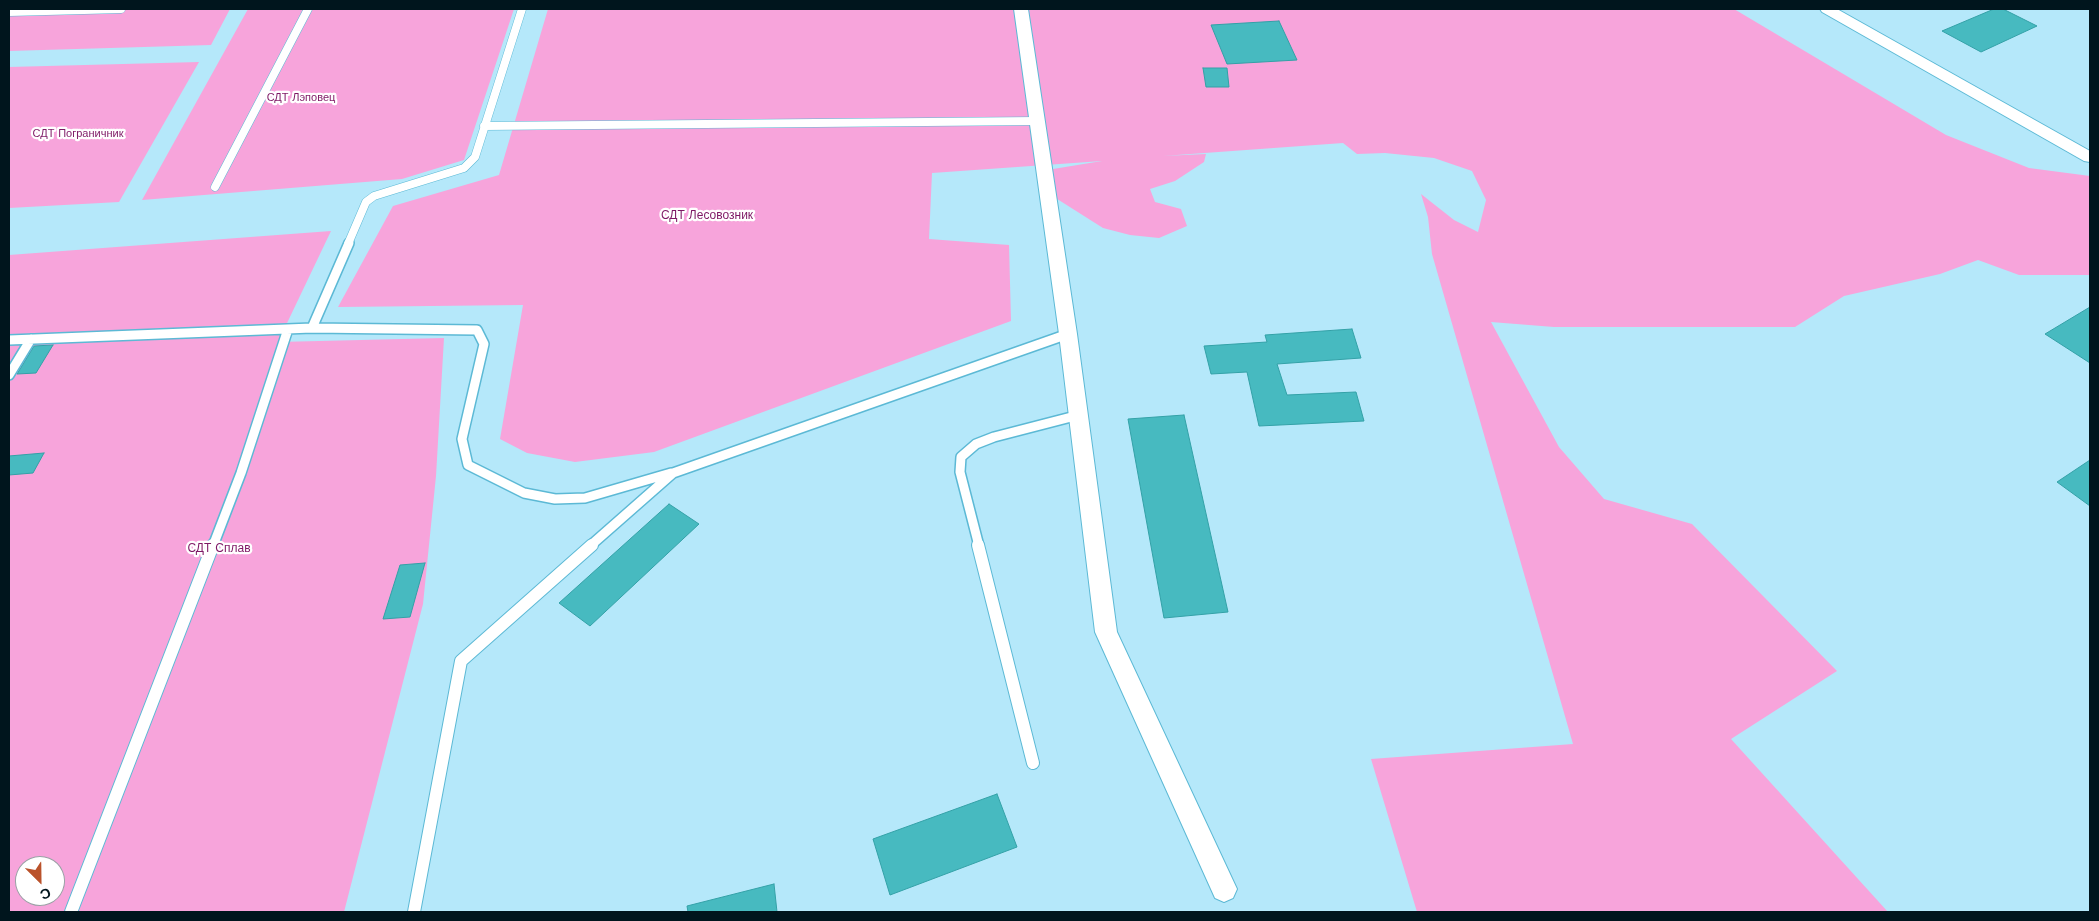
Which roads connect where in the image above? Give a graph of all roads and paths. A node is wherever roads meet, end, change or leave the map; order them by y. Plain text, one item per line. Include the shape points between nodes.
1 (121, 9) edge
2 (308, 9) edge
3 (522, 9) edge
4 (1021, 9) edge
5 (1827, 9) edge
6 (9, 12) edge
7 (1037, 121) junction
8 (484, 126) junction
9 (2090, 157) edge
10 (215, 187) dead end
11 (312, 328) junction
12 (288, 329) junction
13 (1068, 334) junction
14 (31, 339) junction
15 (9, 340) edge
16 (9, 374) edge
17 (1079, 415) junction
18 (673, 473) junction
19 (1033, 764) dead end
20 (1224, 889) dead end
21 (71, 912) edge
22 (414, 912) edge

1 - 6 lane
2 - 10 lane
3 - 8 lane
4 - 7 street
5 - 9 street
7 - 8 lane
7 - 13 street
8 - 11 lane via 475,156 464,168 374,196 366,202
11 - 12 lane
11 - 18 lane via 477,330 484,344 462,439 468,465 524,493 555,499 585,498
12 - 14 lane
12 - 21 lane via 241,474
13 - 17 street
13 - 18 lane
14 - 15 lane
14 - 16 lane
17 - 19 lane via 994,437 976,444 961,457 960,472
17 - 20 street via 1106,632
18 - 22 lane via 461,662

